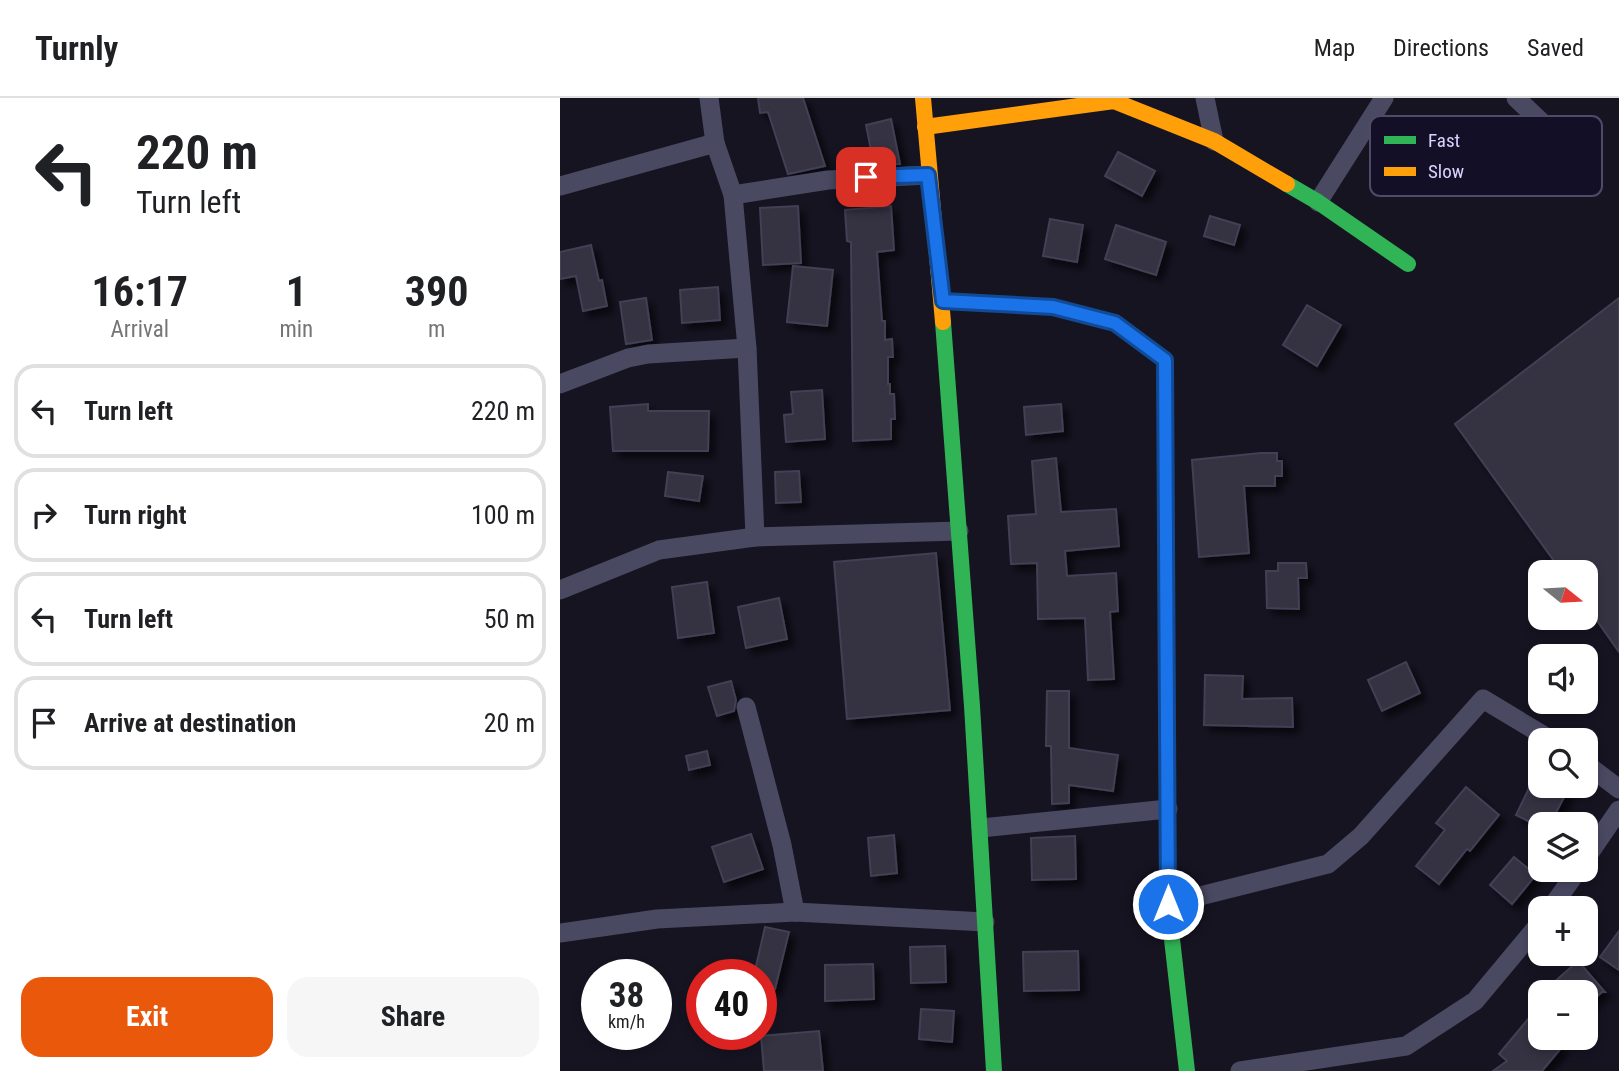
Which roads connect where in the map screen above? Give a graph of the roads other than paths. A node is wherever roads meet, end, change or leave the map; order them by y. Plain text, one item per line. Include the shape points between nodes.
1 (709, 98) edge
2 (923, 98) edge
3 (1205, 98) edge
4 (1384, 98) edge
5 (1516, 98) edge
6 (1113, 100) edge
7 (1373, 116) edge
8 (1535, 116) edge
9 (1370, 120) edge
10 (925, 127) junction
11 (1214, 141) junction
12 (715, 143) junction
13 (928, 175) junction
14 (560, 186) edge
15 (733, 195) junction
16 (1318, 202) junction
17 (1408, 264) dead end
18 (943, 301) junction
19 (747, 348) junction
20 (560, 384) edge
21 (959, 531) junction
22 (755, 537) junction
23 (560, 590) edge
24 (746, 707) dead end
25 (1531, 728) edge
26 (1598, 773) edge
27 (1619, 789) edge
28 (1168, 809) junction
29 (1619, 810) edge
30 (981, 828) junction
31 (1598, 841) edge
32 (1168, 904) junction
33 (795, 912) junction
34 (985, 922) junction
35 (560, 933) edge
36 (1528, 937) edge
37 (994, 1071) edge
38 (1187, 1071) edge
39 (1240, 1071) edge

1 - 12 street
2 - 10 street
3 - 11 street
4 - 7 street
5 - 8 street
6 - 10 street
6 - 11 street
9 - 16 street
10 - 13 street
11 - 16 street
12 - 14 street
12 - 15 street
13 - 15 street via 828,180
13 - 18 street
15 - 19 street
16 - 17 street
18 - 21 street
18 - 28 street via 1053,307 1115,323 1165,360
19 - 20 street via 648,354
19 - 22 street
21 - 22 street
21 - 30 street
22 - 23 street via 659,550
24 - 33 street
25 - 32 street via 1483,699 1362,836 1328,864
26 - 27 street
28 - 30 street
28 - 32 street
29 - 31 street
30 - 34 street
32 - 38 street
33 - 34 street
33 - 35 street via 657,919
34 - 37 street
36 - 39 street via 1475,1001 1406,1046

